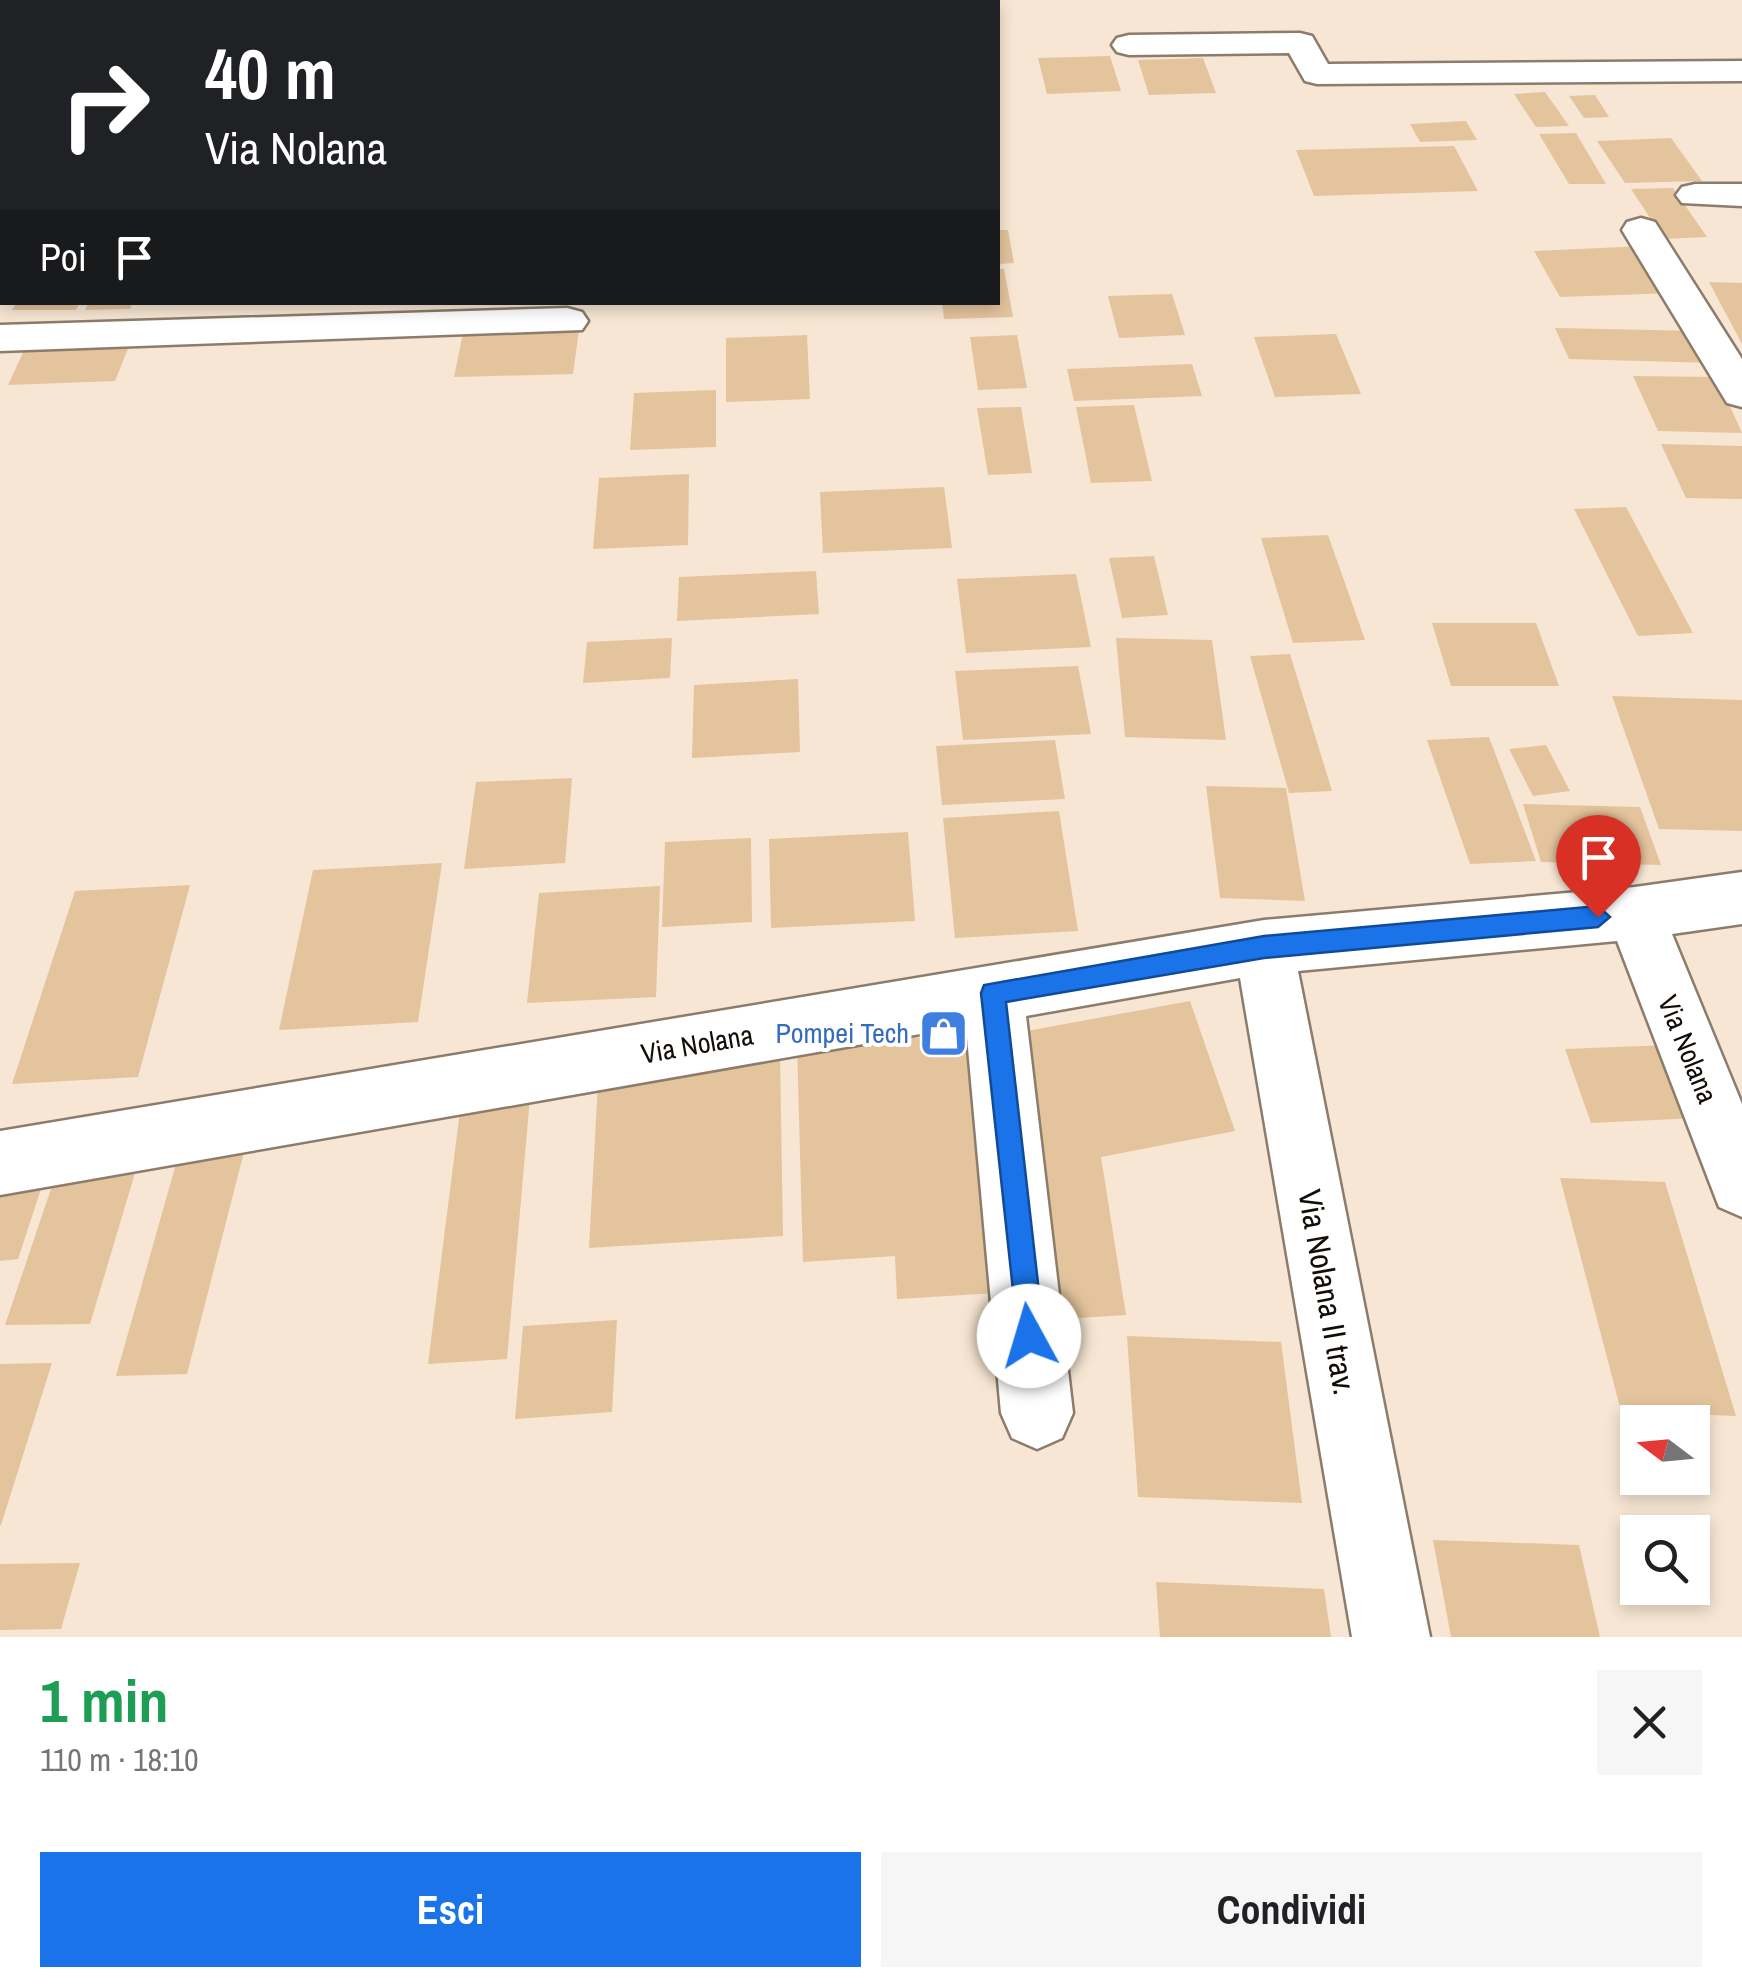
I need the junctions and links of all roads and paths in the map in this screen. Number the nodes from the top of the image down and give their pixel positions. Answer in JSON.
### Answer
{"nodes":[{"id":1,"x":1129,"y":44,"type":"dead end"},
{"id":2,"x":1742,"y":71,"type":"edge"},
{"id":3,"x":1695,"y":195,"type":"dead end"},
{"id":4,"x":1742,"y":196,"type":"edge"},
{"id":5,"x":1641,"y":230,"type":"dead end"},
{"id":6,"x":567,"y":320,"type":"dead end"},
{"id":7,"x":0,"y":338,"type":"edge"},
{"id":8,"x":1742,"y":392,"type":"edge"},
{"id":9,"x":1742,"y":898,"type":"edge"},
{"id":10,"x":1635,"y":913,"type":"junction"},
{"id":11,"x":1264,"y":947,"type":"junction"},
{"id":12,"x":993,"y":993,"type":"junction"},
{"id":13,"x":0,"y":1162,"type":"edge"},
{"id":14,"x":1742,"y":1184,"type":"edge"},
{"id":15,"x":1037,"y":1412,"type":"dead end"},
{"id":16,"x":1391,"y":1637,"type":"edge"}],
"edges":[{"from":1,"to":2,"type":"street"},
{"from":3,"to":4,"type":"street"},
{"from":5,"to":8,"type":"street"},
{"from":6,"to":7,"type":"street"},
{"from":9,"to":10,"type":"street","name":"Via Nolana"},
{"from":10,"to":11,"type":"street","name":"Via Nolana"},
{"from":10,"to":14,"type":"street","name":"Via Nolana"},
{"from":11,"to":12,"type":"street","name":"Via Nolana"},
{"from":11,"to":16,"type":"street","name":"Via Nolana II trav."},
{"from":12,"to":13,"type":"street","name":"Via Nolana"},
{"from":12,"to":15,"type":"street"}]}
